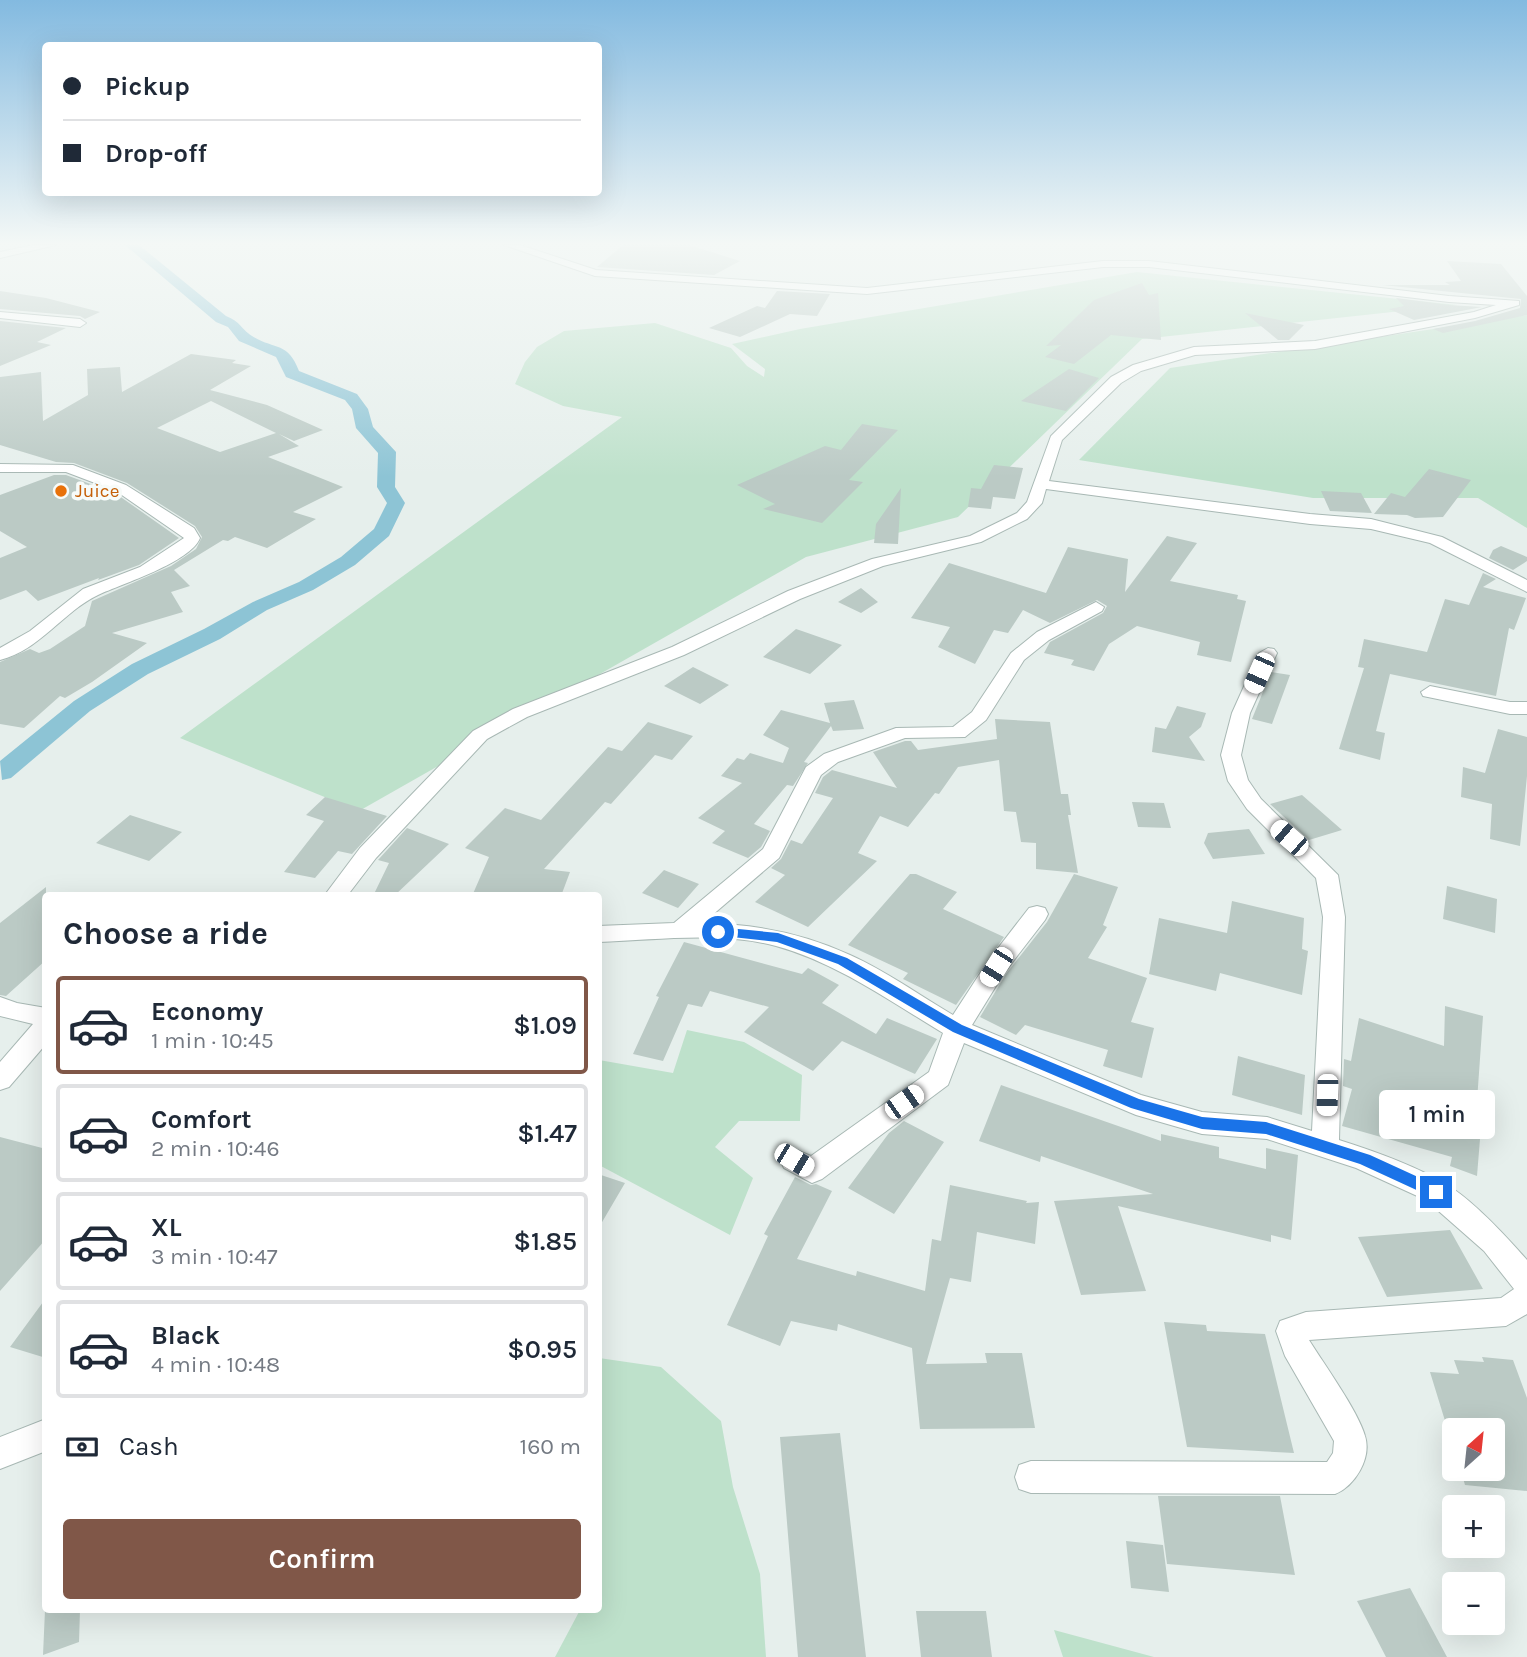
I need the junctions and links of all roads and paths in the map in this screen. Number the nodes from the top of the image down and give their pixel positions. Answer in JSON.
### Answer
{"nodes":[{"id":1,"x":65,"y":322,"type":"edge"},
{"id":2,"x":1429,"y":322,"type":"edge"},
{"id":3,"x":80,"y":324,"type":"dead end"},
{"id":4,"x":0,"y":468,"type":"edge"},
{"id":5,"x":1041,"y":484,"type":"junction"},
{"id":6,"x":1527,"y":587,"type":"edge"},
{"id":7,"x":1096,"y":607,"type":"dead end"},
{"id":8,"x":1268,"y":653,"type":"dead end"},
{"id":9,"x":0,"y":655,"type":"edge"},
{"id":10,"x":1430,"y":692,"type":"dead end"},
{"id":11,"x":1527,"y":708,"type":"edge"},
{"id":12,"x":338,"y":892,"type":"edge"},
{"id":13,"x":1037,"y":914,"type":"dead end"},
{"id":14,"x":679,"y":931,"type":"junction"},
{"id":15,"x":602,"y":934,"type":"edge"},
{"id":16,"x":0,"y":1006,"type":"edge"},
{"id":17,"x":42,"y":1016,"type":"edge"},
{"id":18,"x":957,"y":1029,"type":"junction"},
{"id":19,"x":42,"y":1031,"type":"edge"},
{"id":20,"x":0,"y":1080,"type":"edge"},
{"id":21,"x":1325,"y":1146,"type":"junction"},
{"id":22,"x":794,"y":1160,"type":"dead end"},
{"id":23,"x":1527,"y":1282,"type":"edge"},
{"id":24,"x":1527,"y":1297,"type":"edge"},
{"id":25,"x":42,"y":1437,"type":"edge"},
{"id":26,"x":0,"y":1453,"type":"edge"},
{"id":27,"x":1031,"y":1477,"type":"dead end"}],
"edges":[{"from":1,"to":3,"type":"street"},
{"from":2,"to":5,"type":"street"},
{"from":4,"to":9,"type":"street"},
{"from":5,"to":6,"type":"street"},
{"from":5,"to":12,"type":"street"},
{"from":7,"to":14,"type":"street"},
{"from":8,"to":21,"type":"street"},
{"from":10,"to":11,"type":"street"},
{"from":13,"to":18,"type":"street"},
{"from":14,"to":15,"type":"street"},
{"from":14,"to":18,"type":"street"},
{"from":16,"to":17,"type":"street"},
{"from":18,"to":21,"type":"street"},
{"from":18,"to":22,"type":"street"},
{"from":19,"to":20,"type":"street"},
{"from":21,"to":23,"type":"street"},
{"from":24,"to":27,"type":"street"},
{"from":25,"to":26,"type":"street"}]}
